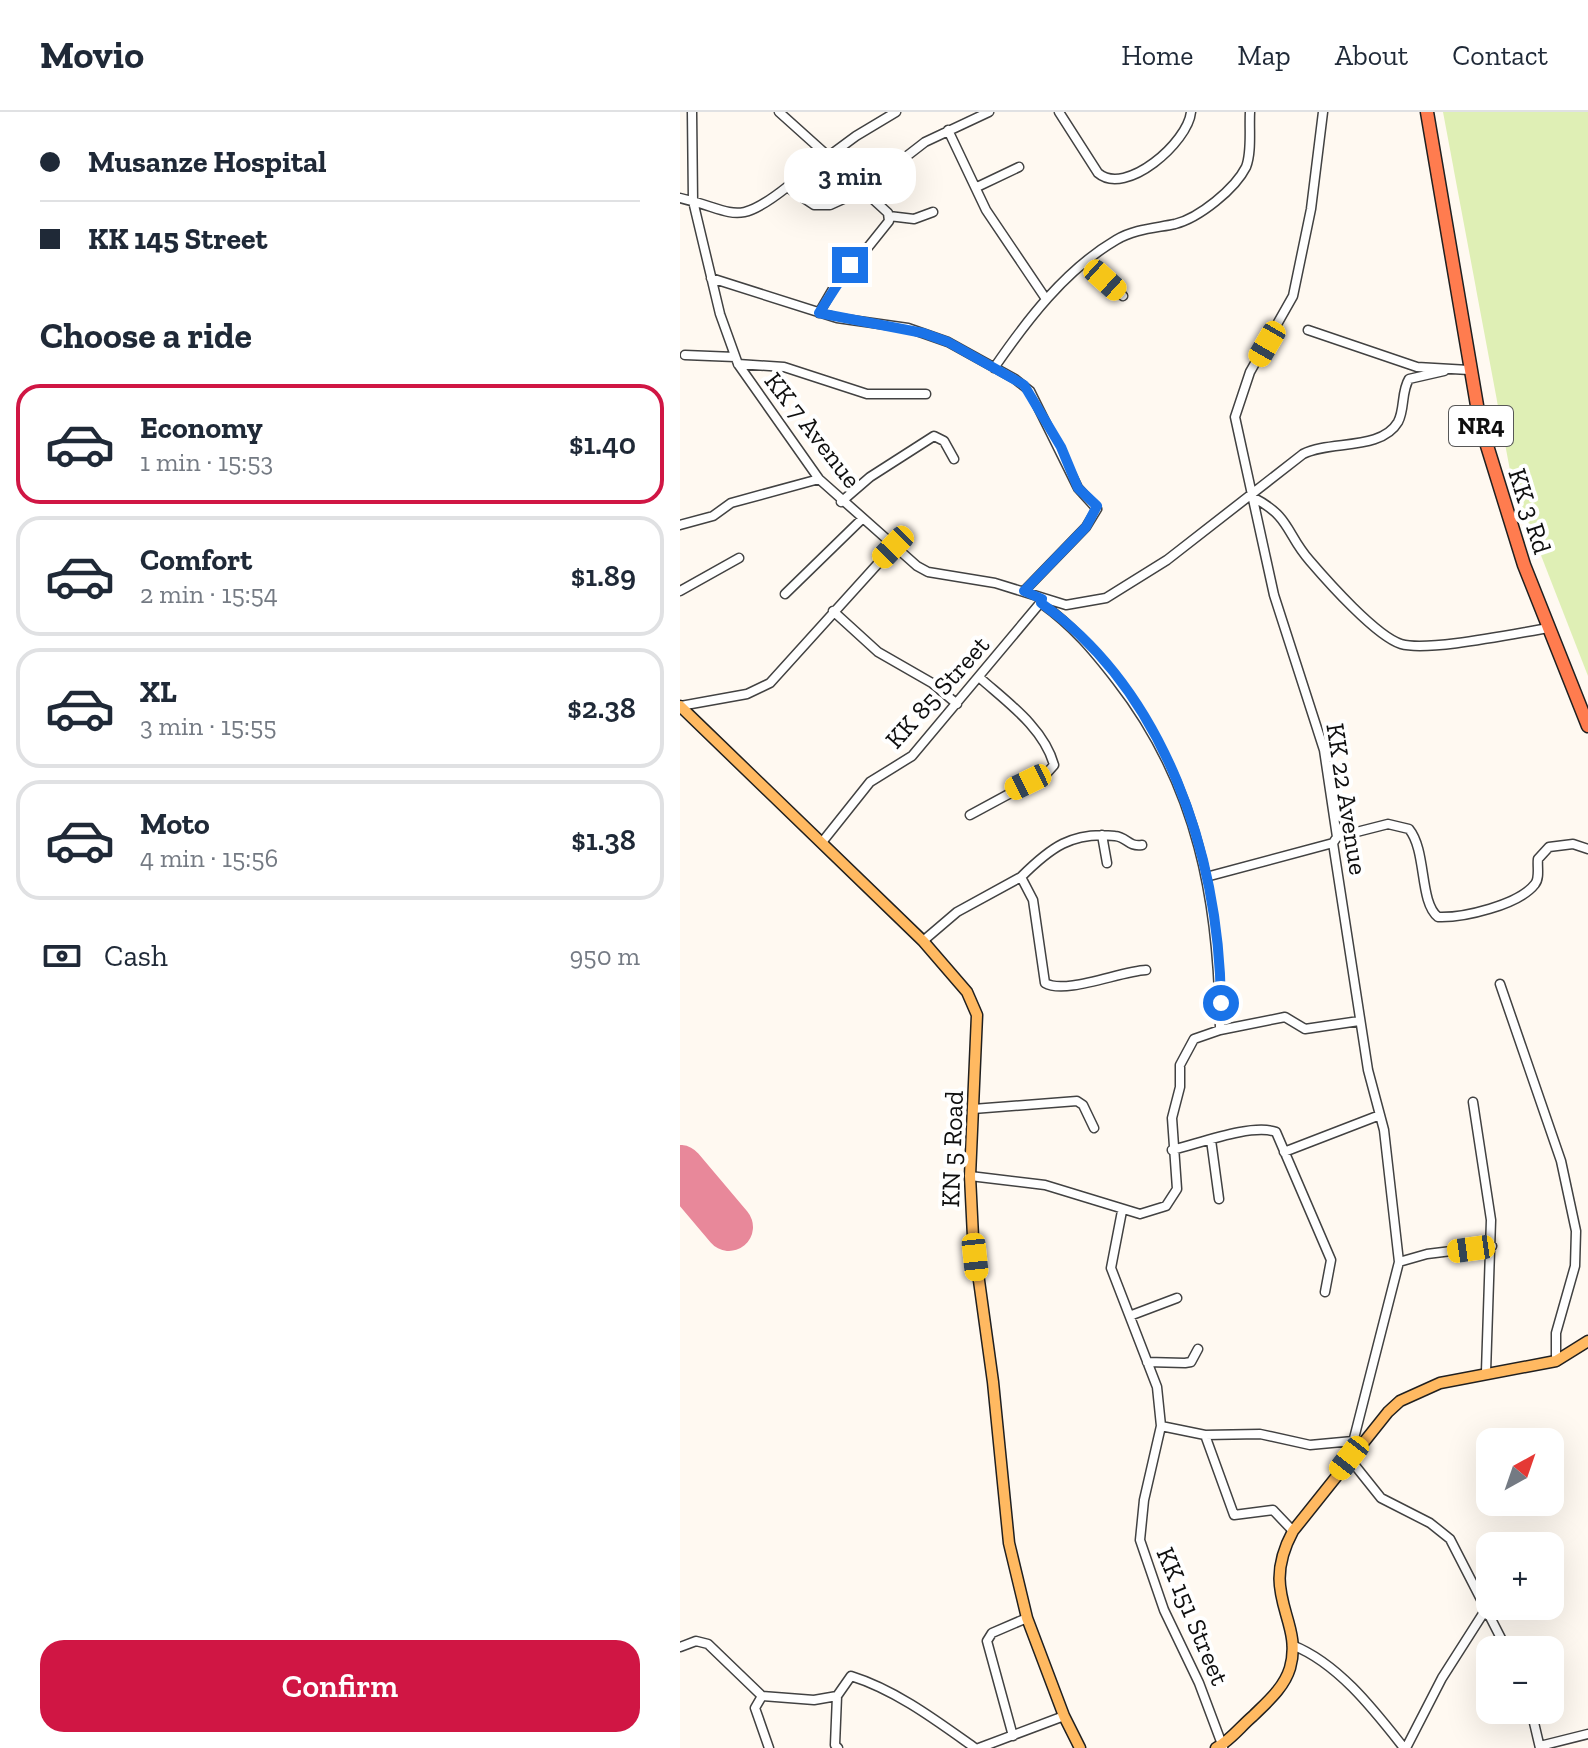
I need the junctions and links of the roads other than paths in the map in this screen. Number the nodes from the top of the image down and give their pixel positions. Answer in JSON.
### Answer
{"nodes":[{"id":1,"x":692,"y":112,"type":"edge"},
{"id":2,"x":896,"y":112,"type":"edge"},
{"id":3,"x":989,"y":112,"type":"edge"},
{"id":4,"x":1059,"y":112,"type":"edge"},
{"id":5,"x":1191,"y":112,"type":"edge"},
{"id":6,"x":1250,"y":112,"type":"edge"},
{"id":7,"x":1323,"y":112,"type":"edge"},
{"id":8,"x":1427,"y":112,"type":"edge"},
{"id":9,"x":784,"y":113,"type":"edge"},
{"id":10,"x":948,"y":130,"type":"junction"},
{"id":11,"x":828,"y":156,"type":"junction"},
{"id":12,"x":1019,"y":167,"type":"dead end"},
{"id":13,"x":787,"y":187,"type":"junction"},
{"id":14,"x":977,"y":187,"type":"junction"},
{"id":15,"x":863,"y":190,"type":"junction"},
{"id":16,"x":680,"y":198,"type":"edge"},
{"id":17,"x":693,"y":201,"type":"junction"},
{"id":18,"x":933,"y":212,"type":"dead end"},
{"id":19,"x":889,"y":216,"type":"junction"},
{"id":20,"x":1086,"y":264,"type":"junction"},
{"id":21,"x":711,"y":278,"type":"junction"},
{"id":22,"x":1123,"y":296,"type":"dead end"},
{"id":23,"x":1046,"y":299,"type":"junction"},
{"id":24,"x":819,"y":313,"type":"junction"},
{"id":25,"x":1308,"y":330,"type":"dead end"},
{"id":26,"x":685,"y":355,"type":"dead end"},
{"id":27,"x":736,"y":360,"type":"junction"},
{"id":28,"x":994,"y":368,"type":"junction"},
{"id":29,"x":1469,"y":370,"type":"junction"},
{"id":30,"x":1444,"y":371,"type":"junction"},
{"id":31,"x":926,"y":394,"type":"dead end"},
{"id":32,"x":954,"y":459,"type":"dead end"},
{"id":33,"x":819,"y":479,"type":"junction"},
{"id":34,"x":1253,"y":496,"type":"junction"},
{"id":35,"x":841,"y":502,"type":"junction"},
{"id":36,"x":862,"y":519,"type":"junction"},
{"id":37,"x":680,"y":525,"type":"edge"},
{"id":38,"x":893,"y":547,"type":"junction"},
{"id":39,"x":739,"y":558,"type":"dead end"},
{"id":40,"x":680,"y":591,"type":"edge"},
{"id":41,"x":1024,"y":591,"type":"junction"},
{"id":42,"x":785,"y":594,"type":"dead end"},
{"id":43,"x":1042,"y":601,"type":"junction"},
{"id":44,"x":833,"y":611,"type":"junction"},
{"id":45,"x":1549,"y":628,"type":"junction"},
{"id":46,"x":980,"y":678,"type":"junction"},
{"id":47,"x":957,"y":704,"type":"junction"},
{"id":48,"x":680,"y":706,"type":"edge"},
{"id":49,"x":1588,"y":726,"type":"edge"},
{"id":50,"x":970,"y":815,"type":"dead end"},
{"id":51,"x":1102,"y":835,"type":"junction"},
{"id":52,"x":1335,"y":840,"type":"junction"},
{"id":53,"x":823,"y":841,"type":"junction"},
{"id":54,"x":1142,"y":845,"type":"dead end"},
{"id":55,"x":1588,"y":849,"type":"edge"},
{"id":56,"x":1107,"y":863,"type":"dead end"},
{"id":57,"x":1021,"y":877,"type":"junction"},
{"id":58,"x":1206,"y":877,"type":"junction"},
{"id":59,"x":923,"y":941,"type":"junction"},
{"id":60,"x":1146,"y":970,"type":"dead end"},
{"id":61,"x":1500,"y":984,"type":"dead end"},
{"id":62,"x":1359,"y":1021,"type":"junction"},
{"id":63,"x":1220,"y":1030,"type":"junction"},
{"id":64,"x":1473,"y":1102,"type":"dead end"},
{"id":65,"x":973,"y":1109,"type":"junction"},
{"id":66,"x":1380,"y":1115,"type":"junction"},
{"id":67,"x":1094,"y":1128,"type":"dead end"},
{"id":68,"x":1211,"y":1140,"type":"junction"},
{"id":69,"x":1172,"y":1150,"type":"junction"},
{"id":70,"x":1284,"y":1152,"type":"junction"},
{"id":71,"x":970,"y":1176,"type":"junction"},
{"id":72,"x":1219,"y":1199,"type":"dead end"},
{"id":73,"x":1122,"y":1211,"type":"junction"},
{"id":74,"x":1492,"y":1246,"type":"junction"},
{"id":75,"x":1399,"y":1262,"type":"junction"},
{"id":76,"x":1325,"y":1292,"type":"dead end"},
{"id":77,"x":1177,"y":1298,"type":"dead end"},
{"id":78,"x":1132,"y":1315,"type":"junction"},
{"id":79,"x":1588,"y":1341,"type":"edge"},
{"id":80,"x":1198,"y":1349,"type":"dead end"},
{"id":81,"x":1556,"y":1361,"type":"junction"},
{"id":82,"x":1147,"y":1362,"type":"junction"},
{"id":83,"x":1486,"y":1372,"type":"junction"},
{"id":84,"x":1161,"y":1426,"type":"junction"},
{"id":85,"x":1205,"y":1435,"type":"junction"},
{"id":86,"x":1353,"y":1441,"type":"junction"},
{"id":87,"x":1349,"y":1458,"type":"junction"},
{"id":88,"x":1293,"y":1531,"type":"junction"},
{"id":89,"x":1476,"y":1590,"type":"edge"},
{"id":90,"x":1027,"y":1618,"type":"junction"},
{"id":91,"x":1479,"y":1620,"type":"edge"},
{"id":92,"x":1292,"y":1645,"type":"junction"},
{"id":93,"x":680,"y":1647,"type":"edge"},
{"id":94,"x":762,"y":1696,"type":"junction"},
{"id":95,"x":837,"y":1696,"type":"junction"},
{"id":96,"x":1064,"y":1716,"type":"junction"},
{"id":97,"x":1534,"y":1724,"type":"edge"},
{"id":98,"x":1588,"y":1734,"type":"edge"},
{"id":99,"x":1013,"y":1736,"type":"junction"},
{"id":100,"x":1220,"y":1747,"type":"edge"},
{"id":101,"x":1540,"y":1747,"type":"edge"},
{"id":102,"x":769,"y":1748,"type":"edge"},
{"id":103,"x":838,"y":1748,"type":"edge"},
{"id":104,"x":977,"y":1748,"type":"edge"},
{"id":105,"x":1080,"y":1748,"type":"edge"},
{"id":106,"x":1405,"y":1748,"type":"edge"}],
"edges":[{"from":1,"to":17,"type":"street","name":"KK 7 Avenue"},
{"from":2,"to":11,"type":"street"},
{"from":3,"to":10,"type":"street"},
{"from":4,"to":5,"type":"street"},
{"from":6,"to":20,"type":"street"},
{"from":7,"to":34,"type":"street","name":"KK 22 Avenue"},
{"from":8,"to":29,"type":"highway","name":"KK 3 Rd","number":"NR4"},
{"from":9,"to":11,"type":"street"},
{"from":10,"to":14,"type":"street"},
{"from":10,"to":15,"type":"street"},
{"from":11,"to":13,"type":"street"},
{"from":12,"to":14,"type":"street"},
{"from":13,"to":15,"type":"street"},
{"from":13,"to":17,"type":"street"},
{"from":14,"to":23,"type":"street"},
{"from":15,"to":19,"type":"street"},
{"from":16,"to":17,"type":"street"},
{"from":17,"to":21,"type":"street","name":"KK 7 Avenue"},
{"from":18,"to":19,"type":"street"},
{"from":19,"to":24,"type":"street"},
{"from":20,"to":22,"type":"street"},
{"from":20,"to":23,"type":"street"},
{"from":21,"to":24,"type":"street"},
{"from":21,"to":27,"type":"street","name":"KK 7 Avenue"},
{"from":23,"to":28,"type":"street"},
{"from":24,"to":28,"type":"street"},
{"from":25,"to":30,"type":"street"},
{"from":26,"to":27,"type":"street"},
{"from":27,"to":31,"type":"street"},
{"from":27,"to":33,"type":"street","name":"KK 7 Avenue"},
{"from":28,"to":41,"type":"street"},
{"from":29,"to":30,"type":"street"},
{"from":29,"to":45,"type":"highway","name":"KK 3 Rd","number":"NR4"},
{"from":30,"to":34,"type":"street","name":"KK 7 Avenue"},
{"from":32,"to":35,"type":"street"},
{"from":33,"to":35,"type":"street","name":"KK 7 Avenue"},
{"from":33,"to":37,"type":"street"},
{"from":34,"to":43,"type":"street","name":"KK 7 Avenue"},
{"from":34,"to":45,"type":"street"},
{"from":34,"to":52,"type":"street","name":"KK 22 Avenue"},
{"from":35,"to":36,"type":"street","name":"KK 7 Avenue"},
{"from":36,"to":38,"type":"street","name":"KK 7 Avenue"},
{"from":36,"to":42,"type":"street"},
{"from":38,"to":41,"type":"street","name":"KK 7 Avenue"},
{"from":38,"to":44,"type":"street"},
{"from":39,"to":40,"type":"street"},
{"from":41,"to":43,"type":"street","name":"KK 7 Avenue"},
{"from":43,"to":46,"type":"street","name":"KK 85 Street"},
{"from":43,"to":58,"type":"street"},
{"from":44,"to":47,"type":"street"},
{"from":44,"to":48,"type":"street"},
{"from":45,"to":49,"type":"highway","name":"KK 3 Rd","number":"NR4"},
{"from":46,"to":47,"type":"street","name":"KK 85 Street"},
{"from":46,"to":50,"type":"street"},
{"from":47,"to":53,"type":"street","name":"KK 85 Street"},
{"from":48,"to":53,"type":"main road","name":"KN 5 Road"},
{"from":51,"to":54,"type":"street"},
{"from":51,"to":56,"type":"street"},
{"from":51,"to":57,"type":"street"},
{"from":52,"to":55,"type":"street"},
{"from":52,"to":58,"type":"street"},
{"from":52,"to":62,"type":"street","name":"KK 22 Avenue"},
{"from":53,"to":59,"type":"main road","name":"KN 5 Road"},
{"from":57,"to":59,"type":"street"},
{"from":57,"to":60,"type":"street"},
{"from":58,"to":63,"type":"street"},
{"from":59,"to":65,"type":"main road","name":"KN 5 Road"},
{"from":61,"to":81,"type":"street"},
{"from":62,"to":63,"type":"street"},
{"from":62,"to":66,"type":"street","name":"KK 22 Avenue"},
{"from":63,"to":69,"type":"street"},
{"from":64,"to":74,"type":"street"},
{"from":65,"to":67,"type":"street"},
{"from":65,"to":71,"type":"main road","name":"KN 5 Road"},
{"from":66,"to":70,"type":"street"},
{"from":66,"to":75,"type":"street","name":"KK 22 Avenue"},
{"from":68,"to":69,"type":"street"},
{"from":68,"to":70,"type":"street"},
{"from":68,"to":72,"type":"street"},
{"from":69,"to":73,"type":"street"},
{"from":70,"to":76,"type":"street"},
{"from":71,"to":73,"type":"street"},
{"from":71,"to":90,"type":"main road","name":"KN 5 Road"},
{"from":73,"to":78,"type":"street","name":"KK 151 Street"},
{"from":74,"to":75,"type":"street"},
{"from":74,"to":83,"type":"street"},
{"from":75,"to":86,"type":"street","name":"KK 22 Avenue"},
{"from":77,"to":78,"type":"street"},
{"from":78,"to":82,"type":"street","name":"KK 151 Street"},
{"from":79,"to":81,"type":"main road"},
{"from":80,"to":82,"type":"street"},
{"from":81,"to":83,"type":"main road"},
{"from":82,"to":84,"type":"street","name":"KK 151 Street"},
{"from":83,"to":87,"type":"main road"},
{"from":84,"to":85,"type":"street"},
{"from":84,"to":100,"type":"street","name":"KK 151 Street"},
{"from":85,"to":86,"type":"street"},
{"from":85,"to":88,"type":"street"},
{"from":86,"to":87,"type":"street","name":"KK 22 Avenue"},
{"from":87,"to":88,"type":"main road"},
{"from":87,"to":89,"type":"street"},
{"from":88,"to":92,"type":"main road"},
{"from":90,"to":96,"type":"main road","name":"KN 5 Road"},
{"from":90,"to":99,"type":"street"},
{"from":91,"to":106,"type":"street"},
{"from":92,"to":100,"type":"main road"},
{"from":92,"to":106,"type":"street"},
{"from":93,"to":94,"type":"street"},
{"from":94,"to":95,"type":"street"},
{"from":94,"to":102,"type":"street"},
{"from":95,"to":103,"type":"street"},
{"from":95,"to":104,"type":"street"},
{"from":96,"to":99,"type":"street"},
{"from":96,"to":105,"type":"main road","name":"KN 5 Road"},
{"from":97,"to":101,"type":"street"},
{"from":98,"to":101,"type":"street"},
{"from":99,"to":104,"type":"street"}]}
